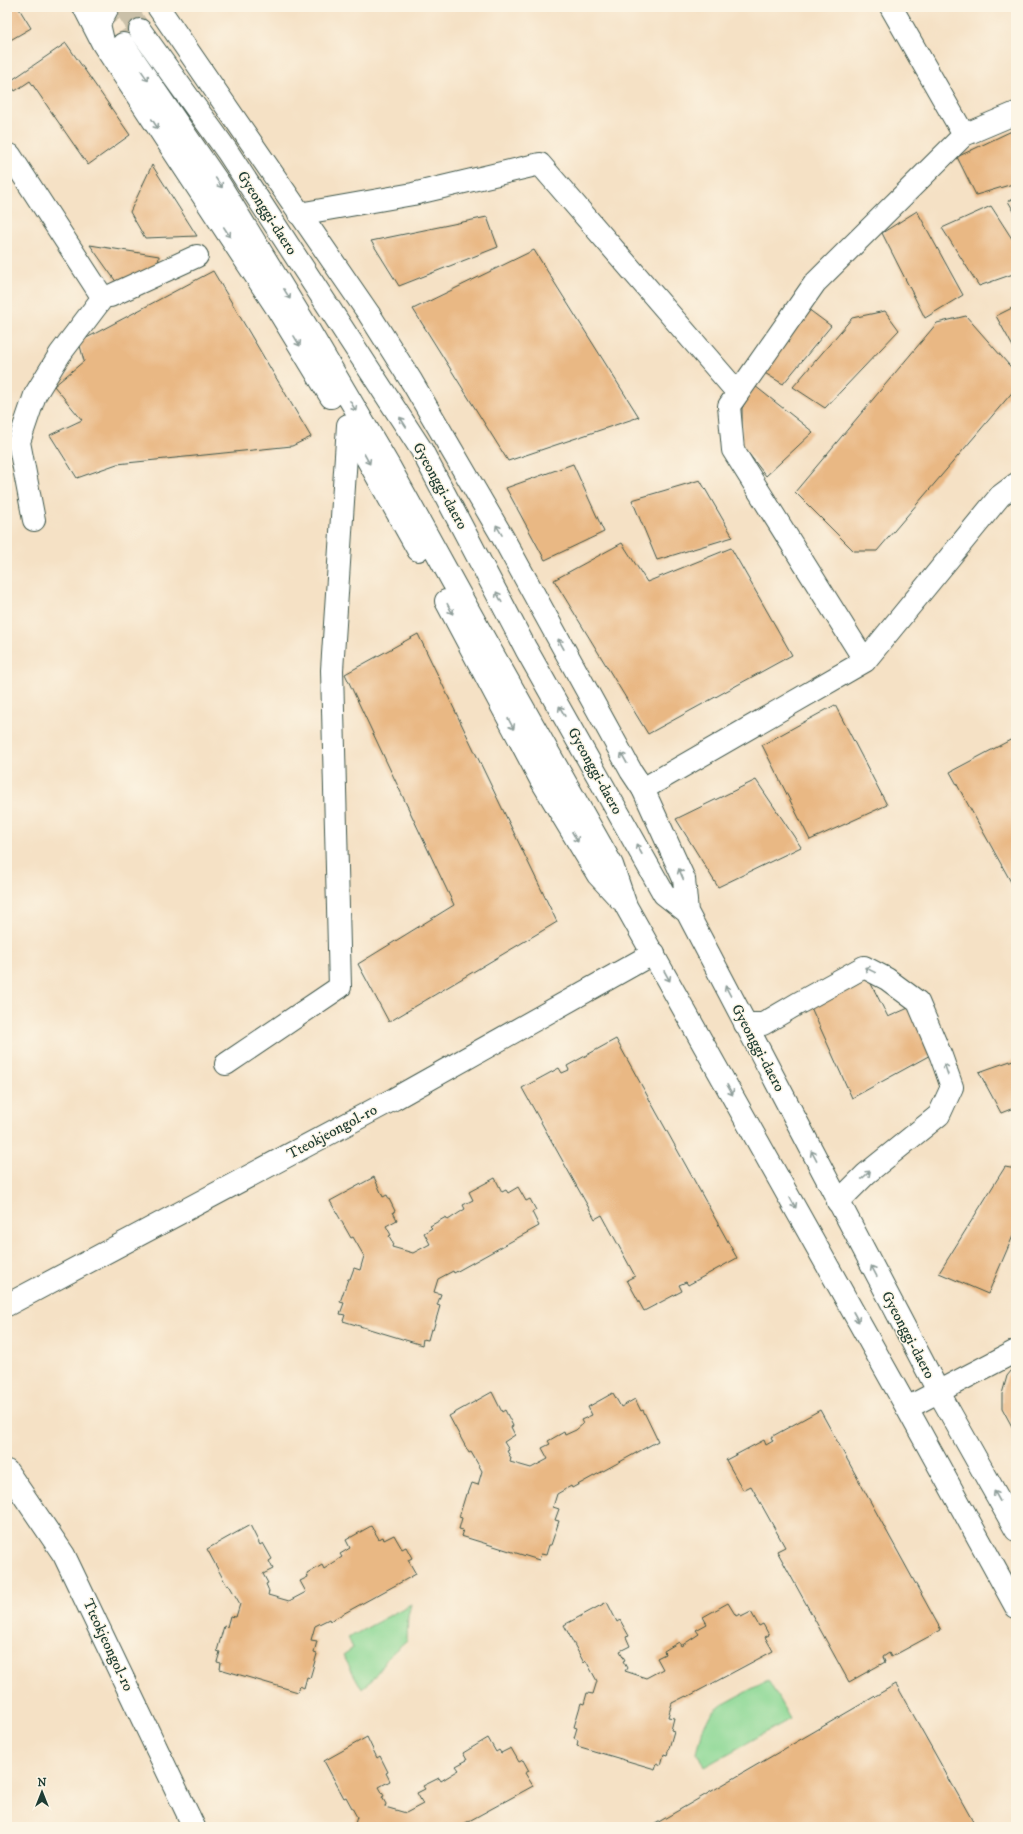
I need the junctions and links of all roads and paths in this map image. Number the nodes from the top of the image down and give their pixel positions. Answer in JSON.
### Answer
{"nodes":[{"id":1,"x":84,"y":7,"type":"edge"},
{"id":2,"x":108,"y":7,"type":"edge"},
{"id":3,"x":158,"y":7,"type":"edge"},
{"id":4,"x":891,"y":7,"type":"edge"},
{"id":5,"x":140,"y":30,"type":"tunnel mouth"},
{"id":6,"x":113,"y":44,"type":"junction"},
{"id":7,"x":1016,"y":113,"type":"edge"},
{"id":8,"x":964,"y":135,"type":"junction"},
{"id":9,"x":7,"y":156,"type":"edge"},
{"id":10,"x":299,"y":214,"type":"junction"},
{"id":11,"x":197,"y":256,"type":"dead end"},
{"id":12,"x":104,"y":296,"type":"junction"},
{"id":13,"x":738,"y":393,"type":"junction"},
{"id":14,"x":348,"y":424,"type":"junction"},
{"id":15,"x":1016,"y":484,"type":"edge"},
{"id":16,"x":34,"y":520,"type":"dead end"},
{"id":17,"x":865,"y":661,"type":"junction"},
{"id":18,"x":643,"y":789,"type":"junction"},
{"id":19,"x":626,"y":906,"type":"junction"},
{"id":20,"x":687,"y":912,"type":"junction"},
{"id":21,"x":654,"y":953,"type":"junction"},
{"id":22,"x":745,"y":1024,"type":"junction"},
{"id":23,"x":226,"y":1064,"type":"dead end"},
{"id":24,"x":838,"y":1202,"type":"junction"},
{"id":25,"x":7,"y":1305,"type":"edge"},
{"id":26,"x":1016,"y":1351,"type":"edge"},
{"id":27,"x":938,"y":1391,"type":"junction"},
{"id":28,"x":908,"y":1408,"type":"junction"},
{"id":29,"x":7,"y":1471,"type":"edge"},
{"id":30,"x":1016,"y":1530,"type":"edge"},
{"id":31,"x":1016,"y":1607,"type":"edge"},
{"id":32,"x":194,"y":1827,"type":"edge"}],
"edges":[{"from":1,"to":6,"type":"main road"},
{"from":2,"to":6,"type":"main road"},
{"from":3,"to":10,"type":"main road"},
{"from":4,"to":8,"type":"main road"},
{"from":20,"to":5,"type":"main road","name":"Gyeonggi-daero","one_way":true},
{"from":6,"to":14,"type":"main road","name":"Gyeonggi-daero","one_way":true},
{"from":6,"to":19,"type":"main road","name":"Gyeonggi-daero","one_way":true},
{"from":7,"to":8,"type":"main road"},
{"from":8,"to":13,"type":"main road"},
{"from":9,"to":12,"type":"main road"},
{"from":10,"to":13,"type":"main road"},
{"from":18,"to":10,"type":"main road","one_way":true},
{"from":11,"to":12,"type":"main road"},
{"from":12,"to":16,"type":"main road"},
{"from":13,"to":17,"type":"main road"},
{"from":14,"to":19,"type":"main road","name":"Gyeonggi-daero","one_way":true},
{"from":14,"to":23,"type":"main road"},
{"from":15,"to":17,"type":"main road"},
{"from":17,"to":18,"type":"main road"},
{"from":20,"to":18,"type":"main road","one_way":true},
{"from":19,"to":21,"type":"main road","name":"Gyeonggi-daero"},
{"from":22,"to":20,"type":"main road","name":"Gyeonggi-daero","one_way":true},
{"from":21,"to":25,"type":"main road","name":"Tteokjeongol-ro"},
{"from":21,"to":28,"type":"main road","name":"Gyeonggi-daero","one_way":true},
{"from":24,"to":22,"type":"main road","name":"Gyeonggi-daero","one_way":true},
{"from":24,"to":22,"type":"main road","one_way":true},
{"from":27,"to":24,"type":"main road","name":"Gyeonggi-daero","one_way":true},
{"from":26,"to":27,"type":"main road"},
{"from":27,"to":28,"type":"main road"},
{"from":30,"to":27,"type":"main road","name":"Gyeonggi-daero","one_way":true},
{"from":28,"to":31,"type":"main road","name":"Gyeonggi-daero"},
{"from":29,"to":32,"type":"main road","name":"Tteokjeongol-ro"}]}
